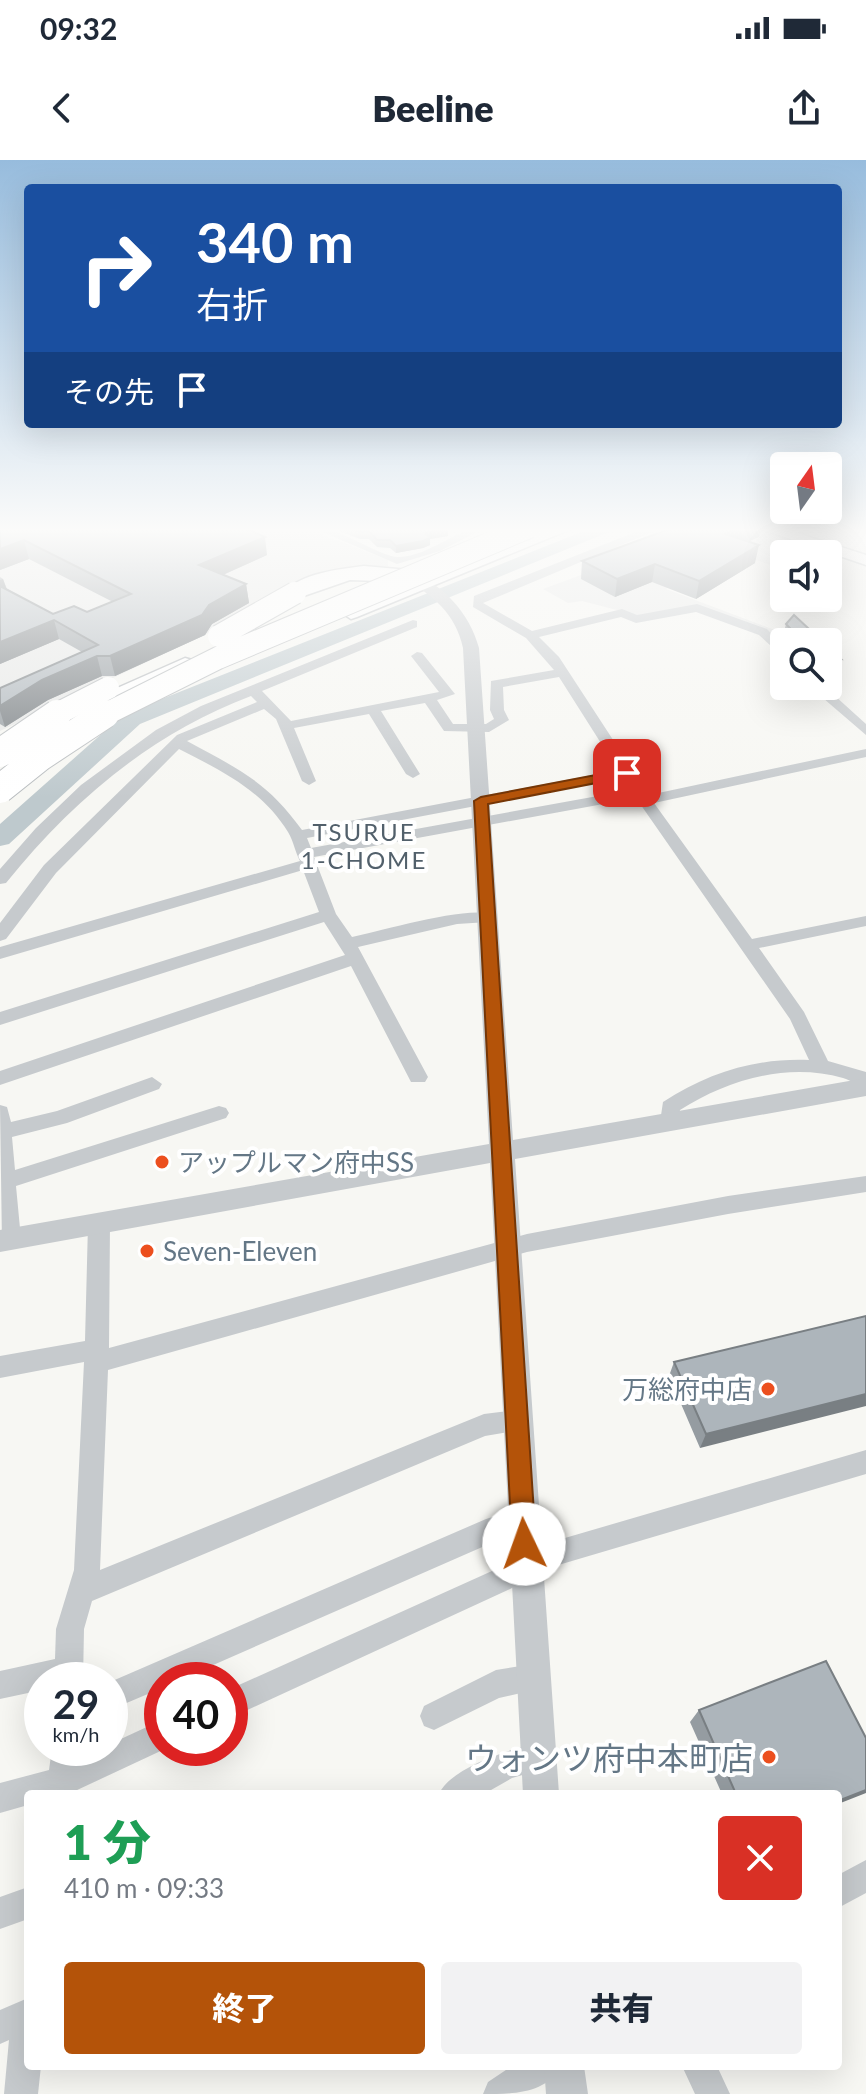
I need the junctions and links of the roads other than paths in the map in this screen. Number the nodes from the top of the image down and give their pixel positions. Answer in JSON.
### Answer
{"nodes":[{"id":1,"x":253,"y":617,"type":"edge"},
{"id":2,"x":301,"y":617,"type":"edge"},
{"id":3,"x":303,"y":617,"type":"edge"},
{"id":4,"x":310,"y":617,"type":"edge"},
{"id":5,"x":337,"y":617,"type":"edge"},
{"id":6,"x":459,"y":617,"type":"edge"},
{"id":7,"x":500,"y":617,"type":"edge"},
{"id":8,"x":604,"y":617,"type":"edge"},
{"id":9,"x":722,"y":617,"type":"edge"},
{"id":10,"x":413,"y":624,"type":"dead end"},
{"id":11,"x":530,"y":635,"type":"junction"},
{"id":12,"x":770,"y":639,"type":"edge"},
{"id":13,"x":417,"y":656,"type":"dead end"},
{"id":14,"x":562,"y":673,"type":"junction"},
{"id":15,"x":253,"y":690,"type":"junction"},
{"id":16,"x":429,"y":698,"type":"junction"},
{"id":17,"x":832,"y":700,"type":"edge"},
{"id":18,"x":266,"y":703,"type":"junction"},
{"id":19,"x":373,"y":709,"type":"junction"},
{"id":20,"x":81,"y":722,"type":"junction"},
{"id":21,"x":285,"y":726,"type":"junction"},
{"id":22,"x":476,"y":728,"type":"junction"},
{"id":23,"x":866,"y":731,"type":"edge"},
{"id":24,"x":178,"y":742,"type":"junction"},
{"id":25,"x":0,"y":747,"type":"edge"},
{"id":26,"x":866,"y":753,"type":"edge"},
{"id":27,"x":0,"y":755,"type":"edge"},
{"id":28,"x":0,"y":773,"type":"edge"},
{"id":29,"x":627,"y":773,"type":"junction"},
{"id":30,"x":413,"y":774,"type":"dead end"},
{"id":31,"x":309,"y":781,"type":"dead end"},
{"id":32,"x":0,"y":792,"type":"edge"},
{"id":33,"x":643,"y":796,"type":"junction"},
{"id":34,"x":481,"y":811,"type":"junction"},
{"id":35,"x":298,"y":835,"type":"junction"},
{"id":36,"x":306,"y":859,"type":"junction"},
{"id":37,"x":0,"y":879,"type":"edge"},
{"id":38,"x":328,"y":915,"type":"junction"},
{"id":39,"x":488,"y":917,"type":"junction"},
{"id":40,"x":866,"y":921,"type":"edge"},
{"id":41,"x":0,"y":935,"type":"edge"},
{"id":42,"x":748,"y":945,"type":"junction"},
{"id":43,"x":352,"y":951,"type":"junction"},
{"id":44,"x":0,"y":953,"type":"edge"},
{"id":45,"x":0,"y":1019,"type":"edge"},
{"id":46,"x":822,"y":1068,"type":"junction"},
{"id":47,"x":418,"y":1077,"type":"dead end"},
{"id":48,"x":0,"y":1078,"type":"edge"},
{"id":49,"x":152,"y":1084,"type":"dead end"},
{"id":50,"x":866,"y":1084,"type":"edge"},
{"id":51,"x":219,"y":1113,"type":"dead end"},
{"id":52,"x":1,"y":1122,"type":"edge"},
{"id":53,"x":670,"y":1122,"type":"junction"},
{"id":54,"x":501,"y":1153,"type":"junction"},
{"id":55,"x":6,"y":1180,"type":"junction"},
{"id":56,"x":866,"y":1184,"type":"edge"},
{"id":57,"x":99,"y":1224,"type":"junction"},
{"id":58,"x":5,"y":1240,"type":"edge"},
{"id":59,"x":507,"y":1249,"type":"junction"},
{"id":60,"x":98,"y":1355,"type":"junction"},
{"id":61,"x":0,"y":1367,"type":"edge"},
{"id":62,"x":517,"y":1421,"type":"junction"},
{"id":63,"x":866,"y":1462,"type":"edge"},
{"id":64,"x":523,"y":1521,"type":"junction"},
{"id":65,"x":525,"y":1567,"type":"junction"},
{"id":66,"x":80,"y":1592,"type":"junction"},
{"id":67,"x":69,"y":1662,"type":"edge"},
{"id":68,"x":533,"y":1678,"type":"junction"},
{"id":69,"x":24,"y":1682,"type":"edge"},
{"id":70,"x":0,"y":1685,"type":"edge"},
{"id":71,"x":128,"y":1688,"type":"edge"},
{"id":72,"x":248,"y":1696,"type":"edge"},
{"id":73,"x":434,"y":1716,"type":"dead end"},
{"id":74,"x":144,"y":1744,"type":"edge"},
{"id":75,"x":537,"y":1758,"type":"junction"},
{"id":76,"x":64,"y":1766,"type":"edge"},
{"id":77,"x":61,"y":1787,"type":"edge"},
{"id":78,"x":461,"y":1790,"type":"edge"},
{"id":79,"x":541,"y":1790,"type":"edge"},
{"id":80,"x":24,"y":1794,"type":"edge"},
{"id":81,"x":0,"y":1798,"type":"edge"},
{"id":82,"x":866,"y":1876,"type":"edge"},
{"id":83,"x":842,"y":1890,"type":"edge"},
{"id":84,"x":24,"y":1904,"type":"edge"},
{"id":85,"x":0,"y":1913,"type":"edge"},
{"id":86,"x":24,"y":2017,"type":"edge"},
{"id":87,"x":0,"y":2027,"type":"edge"},
{"id":88,"x":24,"y":2067,"type":"edge"},
{"id":89,"x":537,"y":2070,"type":"edge"},
{"id":90,"x":564,"y":2070,"type":"edge"},
{"id":91,"x":701,"y":2070,"type":"edge"},
{"id":92,"x":21,"y":2094,"type":"edge"},
{"id":93,"x":500,"y":2094,"type":"edge"},
{"id":94,"x":567,"y":2094,"type":"edge"},
{"id":95,"x":713,"y":2094,"type":"edge"}],
"edges":[{"from":1,"to":27,"type":"highway","bridge":true},
{"from":2,"to":28,"type":"highway"},
{"from":3,"to":25,"type":"main road"},
{"from":4,"to":32,"type":"highway","bridge":true},
{"from":5,"to":20,"type":"main road"},
{"from":6,"to":22,"type":"street"},
{"from":7,"to":11,"type":"street"},
{"from":8,"to":11,"type":"street"},
{"from":9,"to":12,"type":"street"},
{"from":10,"to":15,"type":"street"},
{"from":11,"to":14,"type":"street"},
{"from":13,"to":16,"type":"street"},
{"from":14,"to":22,"type":"street"},
{"from":14,"to":29,"type":"street"},
{"from":15,"to":18,"type":"street"},
{"from":15,"to":37,"type":"street"},
{"from":16,"to":19,"type":"street"},
{"from":16,"to":22,"type":"street"},
{"from":17,"to":23,"type":"street"},
{"from":18,"to":21,"type":"street"},
{"from":18,"to":24,"type":"street"},
{"from":19,"to":21,"type":"street"},
{"from":19,"to":30,"type":"street"},
{"from":20,"to":27,"type":"main road"},
{"from":20,"to":32,"type":"highway"},
{"from":21,"to":31,"type":"street"},
{"from":22,"to":34,"type":"street"},
{"from":24,"to":35,"type":"street"},
{"from":24,"to":41,"type":"street"},
{"from":26,"to":33,"type":"street"},
{"from":29,"to":33,"type":"street"},
{"from":29,"to":34,"type":"street"},
{"from":33,"to":34,"type":"street"},
{"from":33,"to":42,"type":"street"},
{"from":34,"to":35,"type":"street"},
{"from":34,"to":36,"type":"street"},
{"from":34,"to":39,"type":"street"},
{"from":35,"to":36,"type":"street"},
{"from":36,"to":38,"type":"street"},
{"from":36,"to":44,"type":"street"},
{"from":38,"to":43,"type":"street"},
{"from":38,"to":45,"type":"street"},
{"from":39,"to":43,"type":"street"},
{"from":39,"to":54,"type":"street"},
{"from":40,"to":42,"type":"street"},
{"from":42,"to":46,"type":"street"},
{"from":43,"to":47,"type":"street"},
{"from":43,"to":48,"type":"street"},
{"from":46,"to":50,"type":"street"},
{"from":46,"to":53,"type":"street"},
{"from":49,"to":52,"type":"street"},
{"from":50,"to":53,"type":"street"},
{"from":51,"to":55,"type":"street"},
{"from":52,"to":55,"type":"street"},
{"from":53,"to":54,"type":"street"},
{"from":54,"to":57,"type":"street"},
{"from":54,"to":59,"type":"street"},
{"from":55,"to":58,"type":"street"},
{"from":56,"to":59,"type":"street"},
{"from":57,"to":58,"type":"street"},
{"from":57,"to":60,"type":"street"},
{"from":59,"to":60,"type":"street"},
{"from":59,"to":62,"type":"street"},
{"from":60,"to":61,"type":"street"},
{"from":60,"to":66,"type":"street"},
{"from":62,"to":64,"type":"street"},
{"from":62,"to":66,"type":"street"},
{"from":63,"to":65,"type":"street"},
{"from":64,"to":65,"type":"street"},
{"from":64,"to":71,"type":"street"},
{"from":65,"to":68,"type":"street"},
{"from":65,"to":72,"type":"street"},
{"from":66,"to":67,"type":"street"},
{"from":68,"to":73,"type":"street"},
{"from":68,"to":75,"type":"street"},
{"from":69,"to":70,"type":"street"},
{"from":74,"to":77,"type":"street"},
{"from":75,"to":78,"type":"street"},
{"from":75,"to":79,"type":"street"},
{"from":76,"to":77,"type":"street"},
{"from":80,"to":81,"type":"street"},
{"from":82,"to":83,"type":"street"},
{"from":84,"to":85,"type":"street"},
{"from":86,"to":87,"type":"street"},
{"from":88,"to":92,"type":"street"},
{"from":89,"to":93,"type":"street"},
{"from":90,"to":94,"type":"street"},
{"from":91,"to":95,"type":"street"}]}
